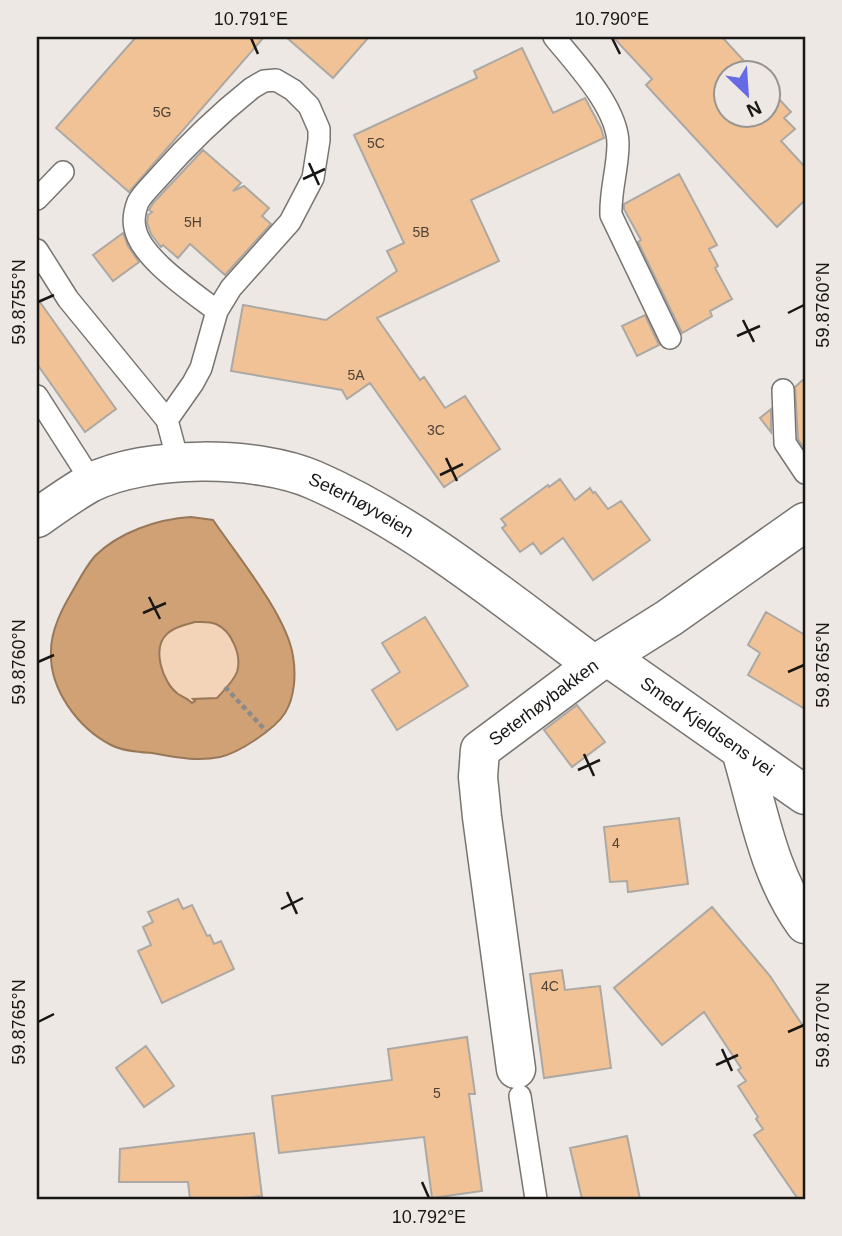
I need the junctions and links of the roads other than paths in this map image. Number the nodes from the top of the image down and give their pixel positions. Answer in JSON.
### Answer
{"nodes":[{"id":1,"x":554,"y":37,"type":"edge"},
{"id":2,"x":63,"y":172,"type":"dead end"},
{"id":3,"x":37,"y":199,"type":"edge"},
{"id":4,"x":37,"y":250,"type":"edge"},
{"id":5,"x":217,"y":311,"type":"junction"},
{"id":6,"x":670,"y":338,"type":"dead end"},
{"id":7,"x":783,"y":390,"type":"dead end"},
{"id":8,"x":37,"y":396,"type":"edge"},
{"id":9,"x":166,"y":420,"type":"junction"},
{"id":10,"x":178,"y":461,"type":"junction"},
{"id":11,"x":805,"y":473,"type":"edge"},
{"id":12,"x":92,"y":482,"type":"junction"},
{"id":13,"x":37,"y":518,"type":"edge"},
{"id":14,"x":805,"y":522,"type":"edge"},
{"id":15,"x":601,"y":661,"type":"junction"},
{"id":16,"x":741,"y":751,"type":"junction"},
{"id":17,"x":805,"y":795,"type":"edge"},
{"id":18,"x":805,"y":924,"type":"edge"},
{"id":19,"x":518,"y":1082,"type":"joint"},
{"id":20,"x":536,"y":1199,"type":"edge"}],
"edges":[{"from":1,"to":6,"type":"lane"},
{"from":2,"to":3,"type":"lane"},
{"from":4,"to":9,"type":"lane"},
{"from":5,"to":5,"type":"lane"},
{"from":5,"to":9,"type":"lane"},
{"from":7,"to":11,"type":"lane"},
{"from":8,"to":12,"type":"lane"},
{"from":9,"to":10,"type":"lane"},
{"from":10,"to":12,"type":"street","name":"Seterhøyveien"},
{"from":10,"to":15,"type":"street","name":"Seterhøyveien"},
{"from":12,"to":13,"type":"street","name":"Seterhøyveien"},
{"from":14,"to":15,"type":"street","name":"Seterhøybakken"},
{"from":15,"to":16,"type":"street","name":"Smed Kjeldsens vei"},
{"from":15,"to":19,"type":"street","name":"Seterhøybakken"},
{"from":16,"to":17,"type":"street","name":"Smed Kjeldsens vei"},
{"from":16,"to":18,"type":"street"},
{"from":19,"to":20,"type":"lane","name":"Seterhøybakken"}]}
